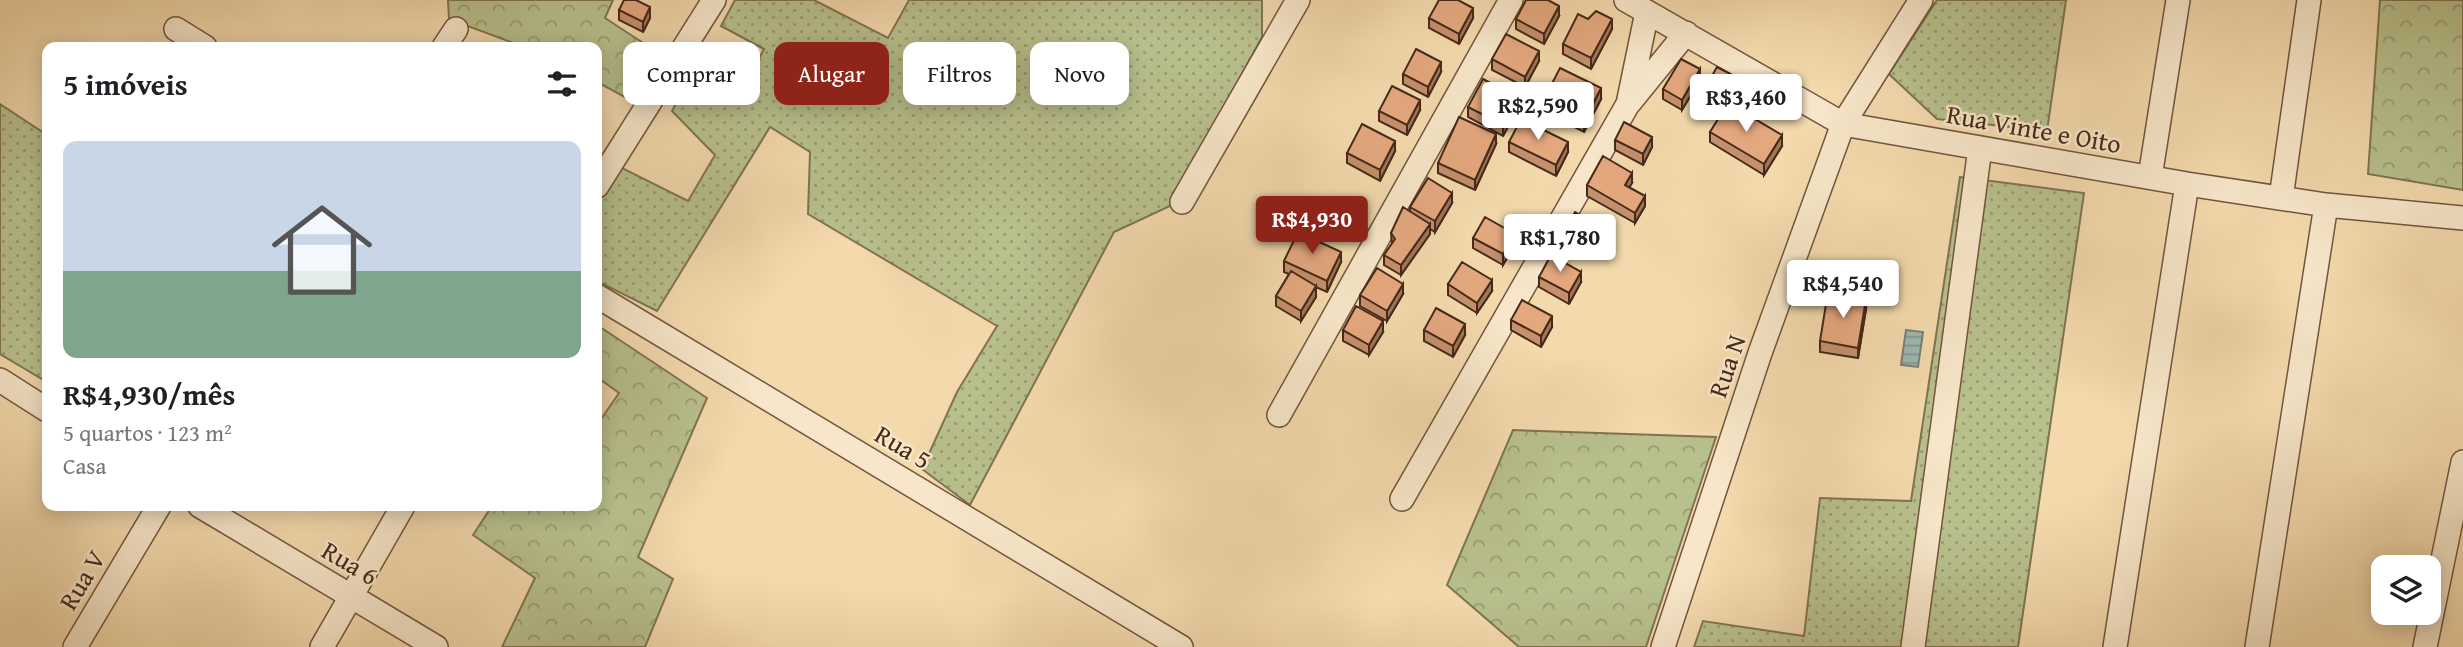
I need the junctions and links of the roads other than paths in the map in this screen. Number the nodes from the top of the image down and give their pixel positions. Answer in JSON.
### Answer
{"nodes":[{"id":1,"x":714,"y":0,"type":"edge"},
{"id":2,"x":1298,"y":0,"type":"edge"},
{"id":3,"x":1511,"y":0,"type":"edge"},
{"id":4,"x":1626,"y":0,"type":"edge"},
{"id":5,"x":1921,"y":0,"type":"edge"},
{"id":6,"x":2178,"y":0,"type":"edge"},
{"id":7,"x":2309,"y":0,"type":"edge"},
{"id":8,"x":1647,"y":12,"type":"junction"},
{"id":9,"x":176,"y":29,"type":"dead end"},
{"id":10,"x":1686,"y":33,"type":"junction"},
{"id":11,"x":197,"y":42,"type":"edge"},
{"id":12,"x":1628,"y":104,"type":"junction"},
{"id":13,"x":1843,"y":124,"type":"junction"},
{"id":14,"x":1980,"y":148,"type":"junction"},
{"id":15,"x":2150,"y":177,"type":"junction"},
{"id":16,"x":602,"y":178,"type":"edge"},
{"id":17,"x":2187,"y":184,"type":"junction"},
{"id":18,"x":2281,"y":198,"type":"junction"},
{"id":19,"x":1182,"y":202,"type":"dead end"},
{"id":20,"x":2326,"y":205,"type":"junction"},
{"id":21,"x":2463,"y":218,"type":"edge"},
{"id":22,"x":602,"y":299,"type":"edge"},
{"id":23,"x":0,"y":380,"type":"edge"},
{"id":24,"x":42,"y":407,"type":"edge"},
{"id":25,"x":1279,"y":415,"type":"dead end"},
{"id":26,"x":2463,"y":462,"type":"edge"},
{"id":27,"x":1402,"y":499,"type":"dead end"},
{"id":28,"x":156,"y":511,"type":"edge"},
{"id":29,"x":208,"y":511,"type":"edge"},
{"id":30,"x":400,"y":511,"type":"edge"},
{"id":31,"x":350,"y":596,"type":"junction"},
{"id":32,"x":75,"y":647,"type":"edge"},
{"id":33,"x":322,"y":647,"type":"edge"},
{"id":34,"x":436,"y":647,"type":"edge"},
{"id":35,"x":1181,"y":647,"type":"edge"},
{"id":36,"x":1663,"y":647,"type":"edge"},
{"id":37,"x":1913,"y":647,"type":"edge"},
{"id":38,"x":2115,"y":647,"type":"edge"},
{"id":39,"x":2257,"y":647,"type":"edge"},
{"id":40,"x":2425,"y":647,"type":"edge"}],
"edges":[{"from":1,"to":16,"type":"street"},
{"from":2,"to":19,"type":"street"},
{"from":3,"to":25,"type":"street"},
{"from":4,"to":8,"type":"street","name":"Rua Vinte e Oito"},
{"from":5,"to":13,"type":"street","name":"Rua N"},
{"from":6,"to":15,"type":"street"},
{"from":7,"to":18,"type":"street"},
{"from":8,"to":10,"type":"street","name":"Rua Vinte e Oito"},
{"from":8,"to":12,"type":"street"},
{"from":9,"to":11,"type":"street"},
{"from":10,"to":12,"type":"street"},
{"from":10,"to":13,"type":"street","name":"Rua Vinte e Oito"},
{"from":12,"to":27,"type":"street"},
{"from":13,"to":14,"type":"street","name":"Rua Vinte e Oito"},
{"from":13,"to":36,"type":"street","name":"Rua N"},
{"from":14,"to":15,"type":"street","name":"Rua Vinte e Oito"},
{"from":14,"to":37,"type":"street"},
{"from":15,"to":17,"type":"street","name":"Rua Vinte e Oito"},
{"from":17,"to":18,"type":"street","name":"Rua Vinte e Oito"},
{"from":17,"to":38,"type":"street"},
{"from":18,"to":20,"type":"street","name":"Rua Vinte e Oito"},
{"from":20,"to":21,"type":"street","name":"Rua Vinte e Oito"},
{"from":20,"to":39,"type":"street"},
{"from":22,"to":35,"type":"street","name":"Rua 5"},
{"from":23,"to":24,"type":"street"},
{"from":26,"to":40,"type":"street"},
{"from":28,"to":32,"type":"street","name":"Rua V"},
{"from":29,"to":31,"type":"street","name":"Rua 6"},
{"from":30,"to":31,"type":"street"},
{"from":31,"to":33,"type":"street"},
{"from":31,"to":34,"type":"street","name":"Rua 6"}]}
